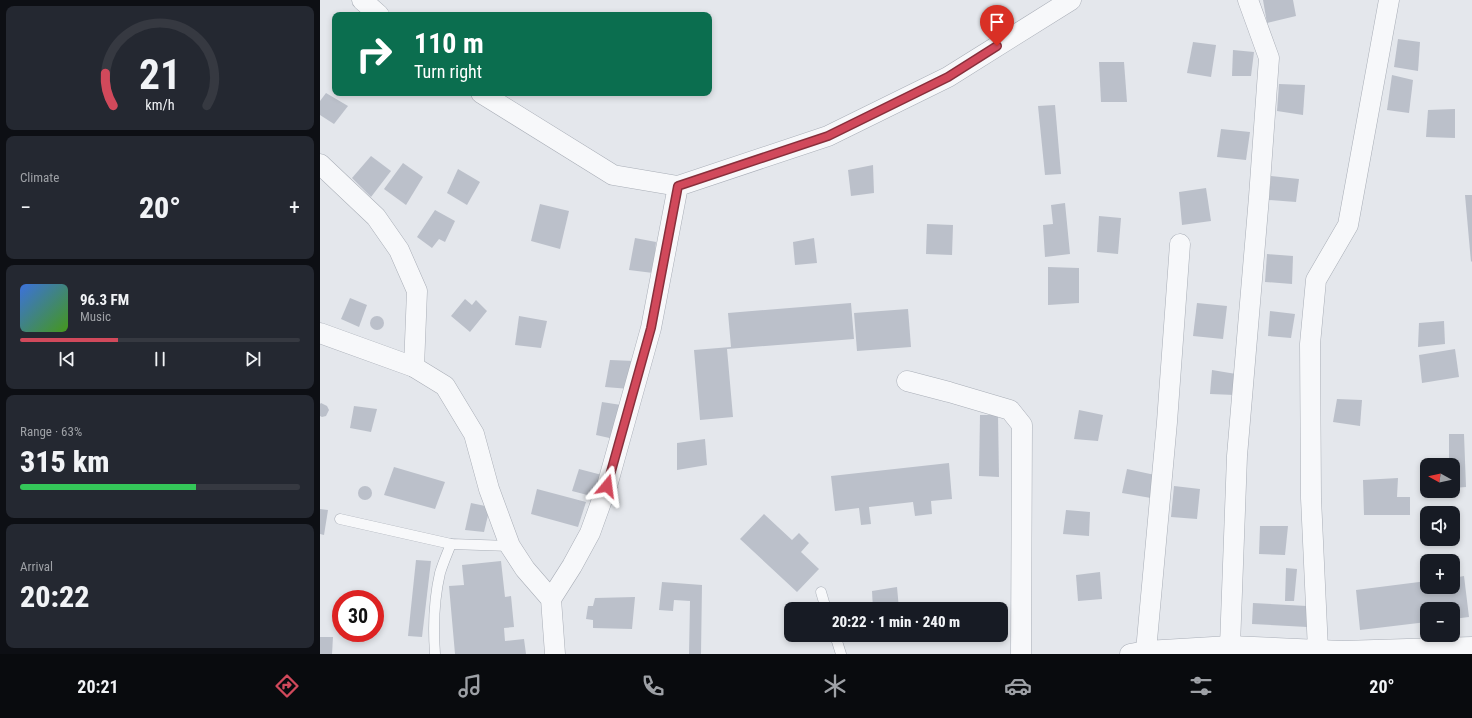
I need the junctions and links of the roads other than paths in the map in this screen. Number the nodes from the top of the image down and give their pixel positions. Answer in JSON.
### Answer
{"nodes":[{"id":1,"x":362,"y":0,"type":"edge"},
{"id":2,"x":1070,"y":0,"type":"edge"},
{"id":3,"x":1248,"y":0,"type":"edge"},
{"id":4,"x":1389,"y":0,"type":"edge"},
{"id":5,"x":376,"y":12,"type":"edge"},
{"id":6,"x":486,"y":96,"type":"edge"},
{"id":7,"x":320,"y":164,"type":"edge"},
{"id":8,"x":678,"y":186,"type":"junction"},
{"id":9,"x":1180,"y":244,"type":"dead end"},
{"id":10,"x":320,"y":333,"type":"edge"},
{"id":11,"x":414,"y":367,"type":"junction"},
{"id":12,"x":906,"y":381,"type":"dead end"},
{"id":13,"x":340,"y":519,"type":"dead end"},
{"id":14,"x":451,"y":544,"type":"junction"},
{"id":15,"x":510,"y":546,"type":"junction"},
{"id":16,"x":821,"y":592,"type":"dead end"},
{"id":17,"x":551,"y":599,"type":"junction"},
{"id":18,"x":824,"y":602,"type":"edge"},
{"id":19,"x":837,"y":642,"type":"edge"},
{"id":20,"x":1230,"y":646,"type":"junction"},
{"id":21,"x":1472,"y":647,"type":"edge"},
{"id":22,"x":1318,"y":650,"type":"junction"},
{"id":23,"x":1344,"y":652,"type":"edge"},
{"id":24,"x":1138,"y":653,"type":"edge"},
{"id":25,"x":435,"y":654,"type":"edge"},
{"id":26,"x":555,"y":654,"type":"edge"},
{"id":27,"x":841,"y":654,"type":"edge"},
{"id":28,"x":1021,"y":654,"type":"edge"}],
"edges":[{"from":1,"to":5,"type":"street"},
{"from":2,"to":8,"type":"street"},
{"from":3,"to":20,"type":"street"},
{"from":4,"to":22,"type":"street"},
{"from":6,"to":8,"type":"street"},
{"from":7,"to":11,"type":"street"},
{"from":8,"to":17,"type":"street"},
{"from":9,"to":24,"type":"street"},
{"from":10,"to":11,"type":"street"},
{"from":11,"to":15,"type":"street"},
{"from":12,"to":28,"type":"street"},
{"from":13,"to":14,"type":"lane"},
{"from":14,"to":15,"type":"lane"},
{"from":14,"to":25,"type":"lane"},
{"from":15,"to":17,"type":"street"},
{"from":16,"to":18,"type":"lane"},
{"from":17,"to":26,"type":"street"},
{"from":19,"to":27,"type":"lane"},
{"from":20,"to":22,"type":"street"},
{"from":20,"to":24,"type":"street"},
{"from":21,"to":23,"type":"street"},
{"from":22,"to":23,"type":"street"}]}
